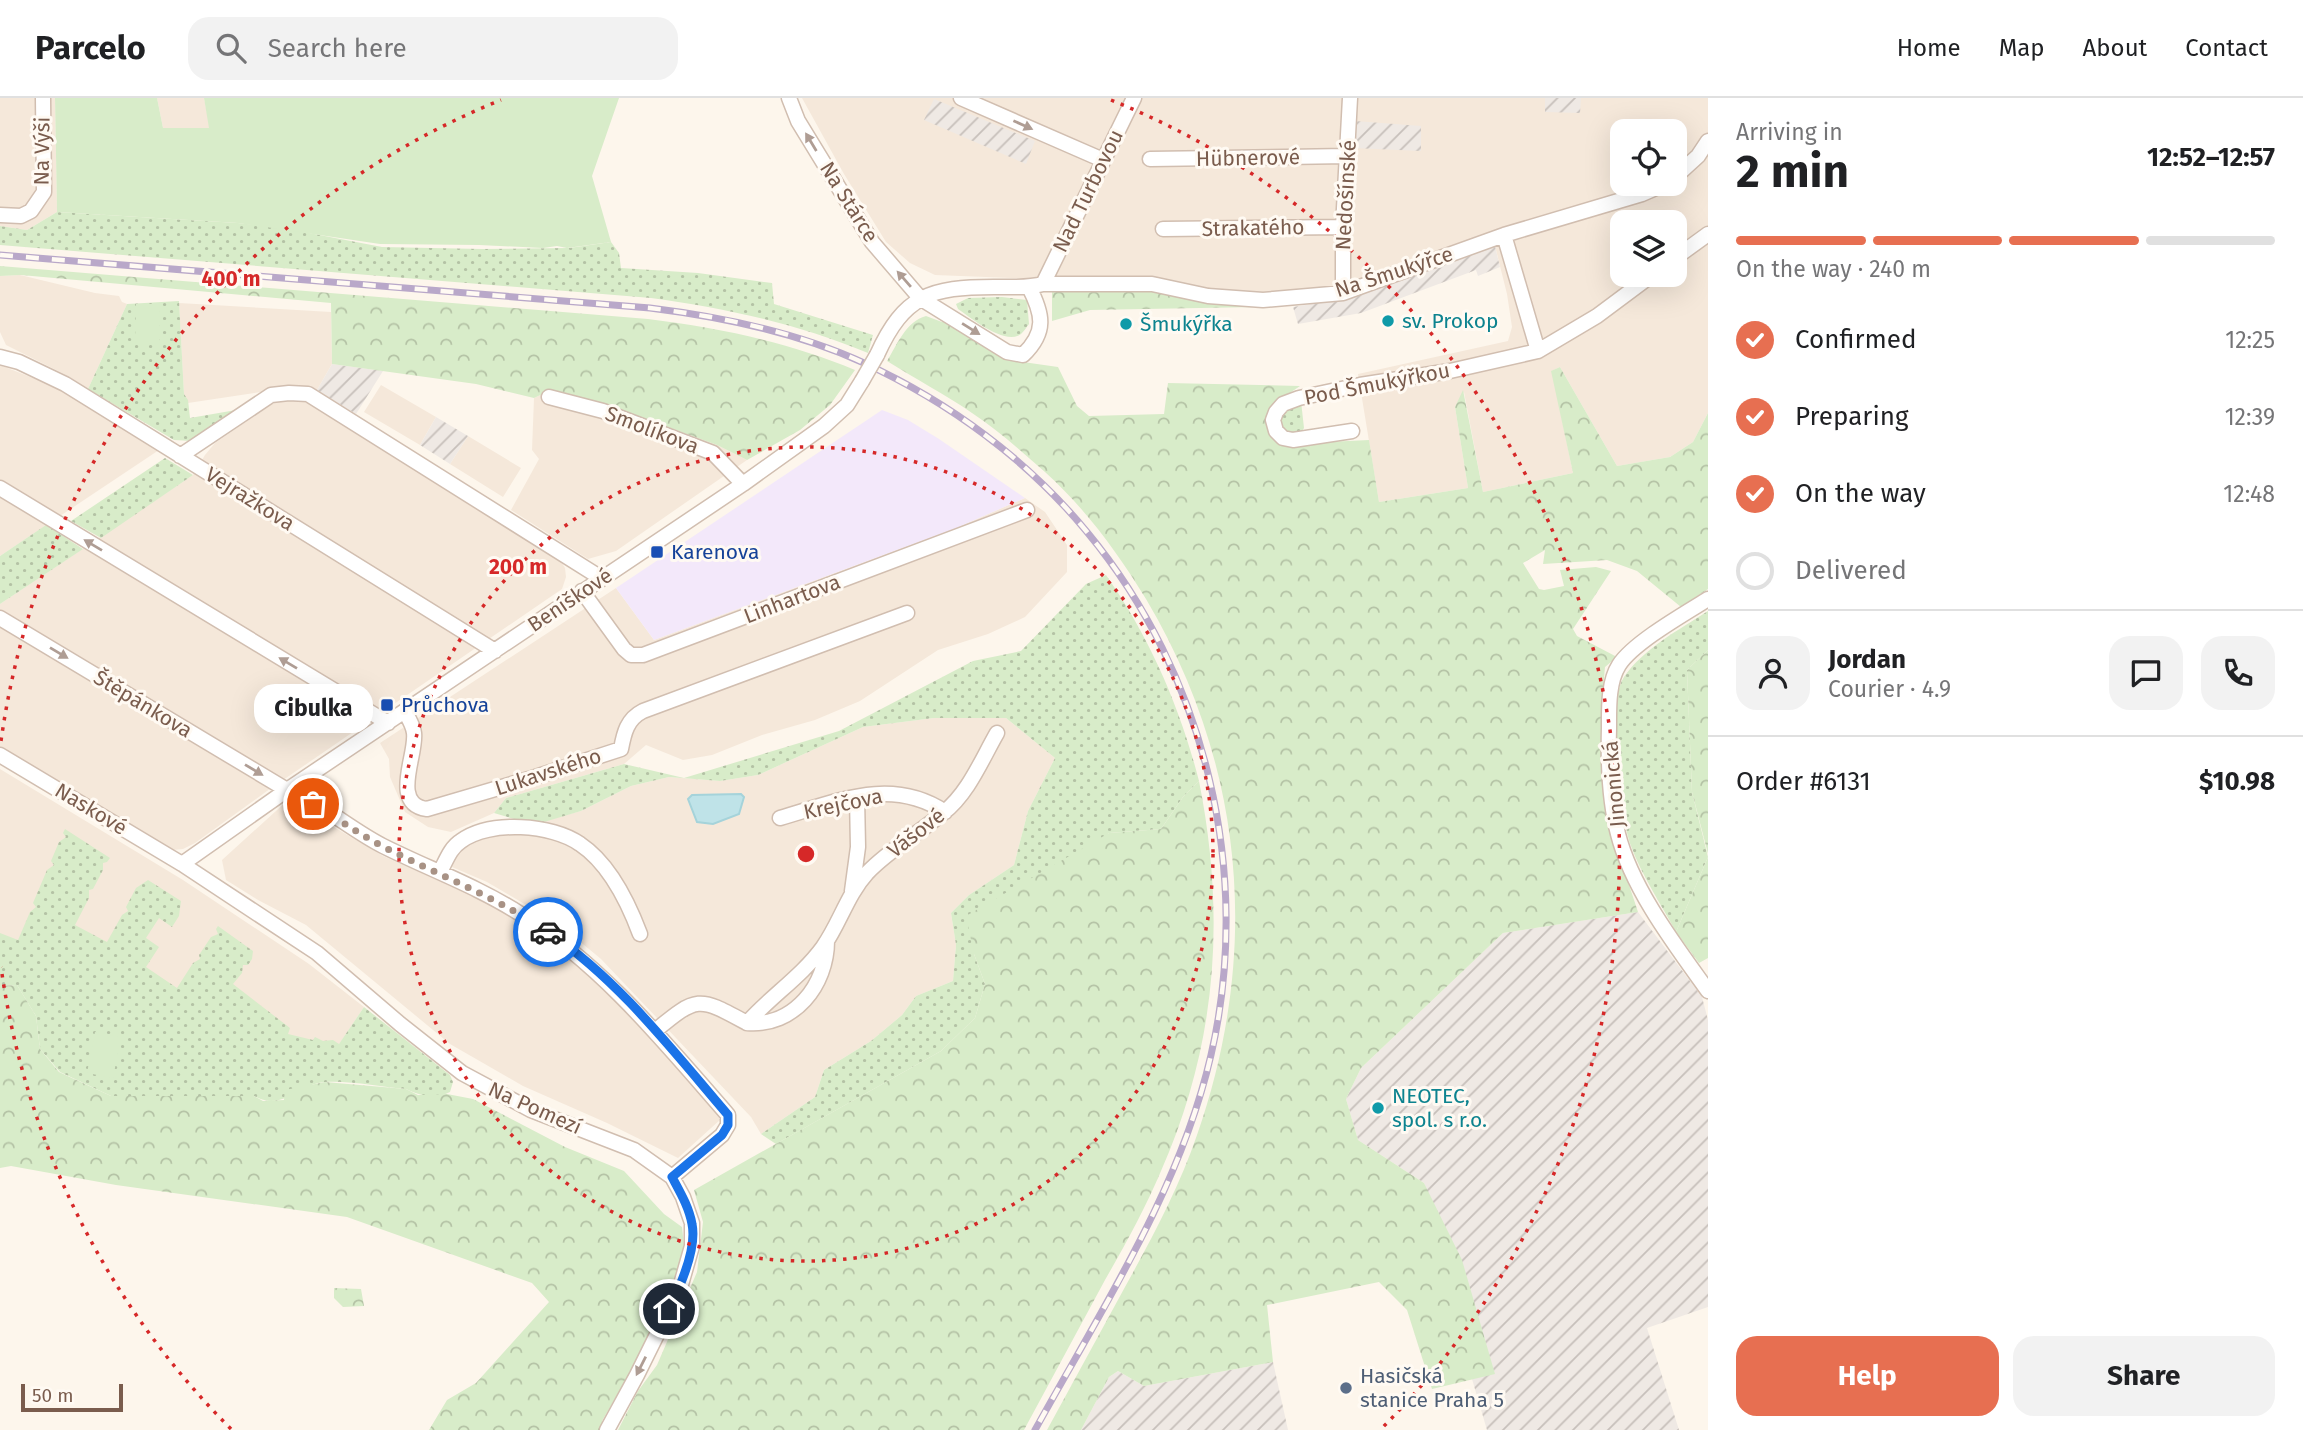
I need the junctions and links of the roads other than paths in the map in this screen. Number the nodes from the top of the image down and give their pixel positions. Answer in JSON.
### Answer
{"nodes":[{"id":1,"x":43,"y":98,"type":"edge"},
{"id":2,"x":789,"y":98,"type":"edge"},
{"id":3,"x":961,"y":98,"type":"edge"},
{"id":4,"x":1134,"y":98,"type":"edge"},
{"id":5,"x":1350,"y":98,"type":"edge"},
{"id":6,"x":1708,"y":141,"type":"edge"},
{"id":7,"x":1347,"y":156,"type":"junction"},
{"id":8,"x":1150,"y":159,"type":"dead end"},
{"id":9,"x":1103,"y":160,"type":"junction"},
{"id":10,"x":1687,"y":166,"type":"edge"},
{"id":11,"x":1635,"y":196,"type":"edge"},
{"id":12,"x":0,"y":215,"type":"edge"},
{"id":13,"x":1343,"y":227,"type":"junction"},
{"id":14,"x":1163,"y":229,"type":"dead end"},
{"id":15,"x":1708,"y":234,"type":"edge"},
{"id":16,"x":1504,"y":235,"type":"junction"},
{"id":17,"x":1687,"y":249,"type":"edge"},
{"id":18,"x":1036,"y":286,"type":"junction"},
{"id":19,"x":1636,"y":287,"type":"edge"},
{"id":20,"x":1343,"y":293,"type":"junction"},
{"id":21,"x":920,"y":298,"type":"junction"},
{"id":22,"x":1538,"y":351,"type":"junction"},
{"id":23,"x":0,"y":357,"type":"edge"},
{"id":24,"x":549,"y":397,"type":"dead end"},
{"id":25,"x":1352,"y":431,"type":"dead end"},
{"id":26,"x":180,"y":456,"type":"junction"},
{"id":27,"x":743,"y":484,"type":"junction"},
{"id":28,"x":0,"y":488,"type":"edge"},
{"id":29,"x":1027,"y":510,"type":"dead end"},
{"id":30,"x":601,"y":579,"type":"junction"},
{"id":31,"x":582,"y":591,"type":"junction"},
{"id":32,"x":1708,"y":599,"type":"edge"},
{"id":33,"x":907,"y":613,"type":"dead end"},
{"id":34,"x":0,"y":618,"type":"edge"},
{"id":35,"x":495,"y":651,"type":"junction"},
{"id":36,"x":405,"y":712,"type":"junction"},
{"id":37,"x":388,"y":723,"type":"junction"},
{"id":38,"x":997,"y":733,"type":"dead end"},
{"id":39,"x":0,"y":755,"type":"edge"},
{"id":40,"x":287,"y":790,"type":"junction"},
{"id":41,"x":857,"y":797,"type":"junction"},
{"id":42,"x":944,"y":812,"type":"junction"},
{"id":43,"x":780,"y":818,"type":"dead end"},
{"id":44,"x":181,"y":863,"type":"junction"},
{"id":45,"x":440,"y":872,"type":"junction"},
{"id":46,"x":852,"y":892,"type":"junction"},
{"id":47,"x":640,"y":934,"type":"dead end"},
{"id":48,"x":827,"y":941,"type":"junction"},
{"id":49,"x":1708,"y":991,"type":"edge"},
{"id":50,"x":747,"y":1023,"type":"junction"},
{"id":51,"x":655,"y":1031,"type":"junction"},
{"id":52,"x":672,"y":1177,"type":"junction"},
{"id":53,"x":607,"y":1430,"type":"edge"}],
"edges":[{"from":1,"to":12,"type":"street","name":"Na Výši"},
{"from":21,"to":2,"type":"street","name":"Na Stárce","one_way":true},
{"from":3,"to":9,"type":"street","one_way":true},
{"from":4,"to":9,"type":"street","name":"Nad Turbovou"},
{"from":5,"to":7,"type":"street","name":"Nedošínské"},
{"from":6,"to":10,"type":"street"},
{"from":7,"to":8,"type":"street","name":"Hübnerové"},
{"from":7,"to":13,"type":"street","name":"Nedošínské"},
{"from":9,"to":18,"type":"street","name":"Nad Turbovou"},
{"from":11,"to":16,"type":"street","name":"Na Šmukýřce"},
{"from":13,"to":14,"type":"street","name":"Strakatého"},
{"from":13,"to":20,"type":"street","name":"Nedošínské"},
{"from":15,"to":17,"type":"street"},
{"from":16,"to":20,"type":"street","name":"Na Šmukýřce"},
{"from":16,"to":22,"type":"street"},
{"from":18,"to":20,"type":"street","name":"Na Šmukýřce"},
{"from":18,"to":21,"type":"street","name":"Na Šmukýřce"},
{"from":21,"to":18,"type":"street","one_way":true},
{"from":19,"to":22,"type":"street","name":"Pod Šmukýřkou"},
{"from":21,"to":27,"type":"street","name":"Beníškové","bridge":true},
{"from":22,"to":25,"type":"street","name":"Pod Šmukýřkou"},
{"from":23,"to":26,"type":"street","name":"Vejražkova"},
{"from":24,"to":27,"type":"street","name":"Smolíkova"},
{"from":26,"to":30,"type":"street"},
{"from":26,"to":35,"type":"street","name":"Vejražkova"},
{"from":27,"to":30,"type":"street","name":"Beníškové"},
{"from":37,"to":28,"type":"street","one_way":true},
{"from":29,"to":31,"type":"street","name":"Linhartova"},
{"from":30,"to":31,"type":"street","name":"Beníškové"},
{"from":31,"to":35,"type":"street","name":"Beníškové"},
{"from":32,"to":49,"type":"street","name":"Jinonická"},
{"from":33,"to":36,"type":"street","name":"Lukavského"},
{"from":34,"to":40,"type":"street","name":"Štěpánkova","one_way":true},
{"from":35,"to":36,"type":"street","name":"Beníškové"},
{"from":36,"to":37,"type":"street","name":"Beníškové"},
{"from":37,"to":40,"type":"street","name":"Beníškové"},
{"from":38,"to":42,"type":"street","name":"Vášové"},
{"from":39,"to":44,"type":"street","name":"Naskové"},
{"from":40,"to":44,"type":"street","name":"Beníškové"},
{"from":40,"to":45,"type":"street","name":"Štěpánkova"},
{"from":41,"to":42,"type":"street","name":"Krejčova"},
{"from":41,"to":43,"type":"street","name":"Krejčova"},
{"from":41,"to":46,"type":"street","name":"Vášové"},
{"from":42,"to":46,"type":"street","name":"Vášové"},
{"from":44,"to":52,"type":"street","name":"Na Pomezí"},
{"from":45,"to":47,"type":"street"},
{"from":45,"to":51,"type":"street","name":"Štěpánkova"},
{"from":46,"to":48,"type":"street","name":"Vášové"},
{"from":48,"to":50,"type":"street","name":"Vášové"},
{"from":48,"to":50,"type":"street","name":"Vášové"},
{"from":50,"to":51,"type":"street"},
{"from":51,"to":52,"type":"street","name":"Štěpánkova"},
{"from":52,"to":53,"type":"street","name":"Na Pomezí","one_way":true}]}
